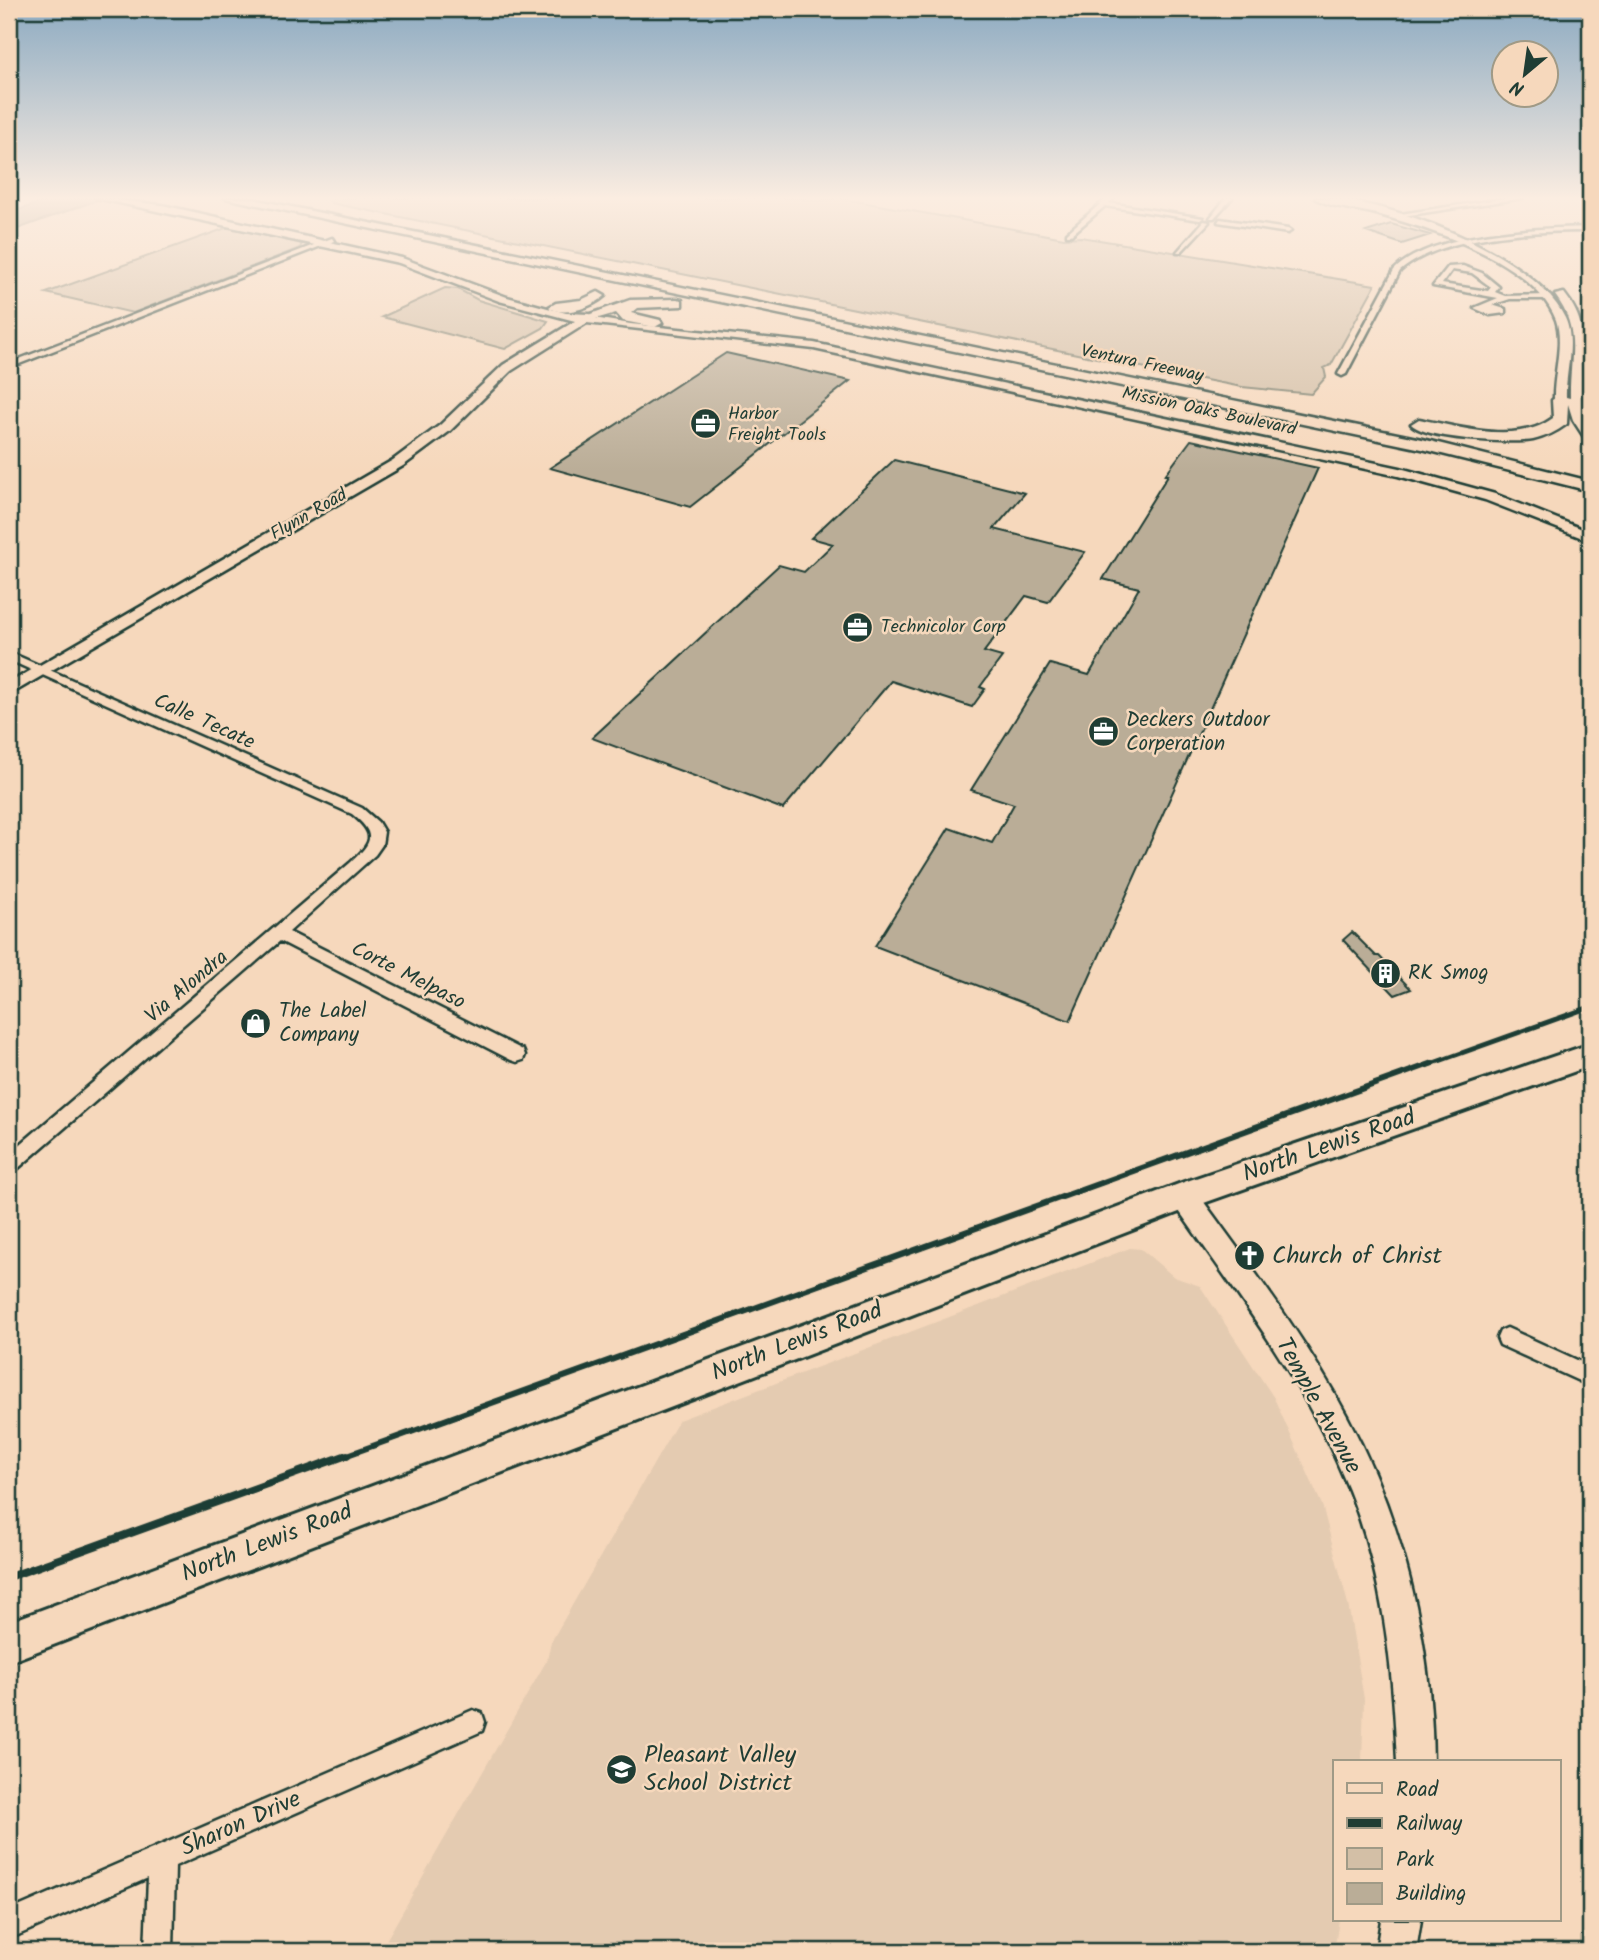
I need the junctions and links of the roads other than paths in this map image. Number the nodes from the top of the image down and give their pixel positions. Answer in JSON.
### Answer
{"nodes":[{"id":1,"x":204,"y":289,"type":"edge"},
{"id":2,"x":480,"y":289,"type":"edge"},
{"id":3,"x":508,"y":289,"type":"edge"},
{"id":4,"x":592,"y":289,"type":"edge"},
{"id":5,"x":677,"y":289,"type":"edge"},
{"id":6,"x":726,"y":289,"type":"edge"},
{"id":7,"x":1387,"y":289,"type":"edge"},
{"id":8,"x":1459,"y":289,"type":"edge"},
{"id":9,"x":1495,"y":289,"type":"edge"},
{"id":10,"x":1538,"y":289,"type":"edge"},
{"id":11,"x":1552,"y":289,"type":"edge"},
{"id":12,"x":1490,"y":293,"type":"junction"},
{"id":13,"x":598,"y":296,"type":"junction"},
{"id":14,"x":1547,"y":297,"type":"junction"},
{"id":15,"x":1503,"y":298,"type":"junction"},
{"id":16,"x":642,"y":302,"type":"junction"},
{"id":17,"x":1481,"y":305,"type":"dead end"},
{"id":18,"x":556,"y":307,"type":"junction"},
{"id":19,"x":587,"y":318,"type":"junction"},
{"id":20,"x":655,"y":323,"type":"junction"},
{"id":21,"x":814,"y":346,"type":"junction"},
{"id":22,"x":999,"y":355,"type":"junction"},
{"id":23,"x":9,"y":366,"type":"edge"},
{"id":24,"x":1342,"y":374,"type":"dead end"},
{"id":25,"x":1249,"y":395,"type":"junction"},
{"id":26,"x":1576,"y":402,"type":"edge"},
{"id":27,"x":1362,"y":414,"type":"dead end"},
{"id":28,"x":1400,"y":421,"type":"dead end"},
{"id":29,"x":1590,"y":433,"type":"edge"},
{"id":30,"x":1590,"y":473,"type":"edge"},
{"id":31,"x":1590,"y":486,"type":"edge"},
{"id":32,"x":1590,"y":537,"type":"edge"},
{"id":33,"x":9,"y":656,"type":"edge"},
{"id":34,"x":41,"y":670,"type":"junction"},
{"id":35,"x":9,"y":690,"type":"edge"},
{"id":36,"x":377,"y":830,"type":"joint"},
{"id":37,"x":280,"y":934,"type":"junction"},
{"id":38,"x":517,"y":1055,"type":"dead end"},
{"id":39,"x":1590,"y":1055,"type":"edge"},
{"id":40,"x":9,"y":1166,"type":"edge"},
{"id":41,"x":1184,"y":1196,"type":"junction"},
{"id":42,"x":1507,"y":1338,"type":"dead end"},
{"id":43,"x":1590,"y":1376,"type":"edge"},
{"id":44,"x":9,"y":1642,"type":"edge"},
{"id":45,"x":472,"y":1722,"type":"dead end"},
{"id":46,"x":1415,"y":1760,"type":"edge"},
{"id":47,"x":162,"y":1858,"type":"junction"},
{"id":48,"x":1401,"y":1922,"type":"edge"},
{"id":49,"x":9,"y":1925,"type":"edge"},
{"id":50,"x":159,"y":1951,"type":"edge"},
{"id":51,"x":1396,"y":1951,"type":"edge"}],
"edges":[{"from":1,"to":23,"type":"street"},
{"from":2,"to":19,"type":"main road","name":"Mission Oaks Boulevard"},
{"from":3,"to":18,"type":"main road","name":"Mission Oaks Boulevard"},
{"from":4,"to":13,"type":"highway"},
{"from":5,"to":22,"type":"highway","name":"Ventura Freeway"},
{"from":6,"to":25,"type":"highway","name":"Ventura Freeway"},
{"from":7,"to":24,"type":"street"},
{"from":8,"to":12,"type":"street"},
{"from":9,"to":12,"type":"street"},
{"from":10,"to":14,"type":"main road"},
{"from":11,"to":26,"type":"main road"},
{"from":12,"to":15,"type":"street"},
{"from":13,"to":18,"type":"highway"},
{"from":13,"to":19,"type":"highway"},
{"from":14,"to":15,"type":"street"},
{"from":14,"to":26,"type":"main road"},
{"from":15,"to":17,"type":"street"},
{"from":16,"to":19,"type":"highway"},
{"from":16,"to":20,"type":"highway"},
{"from":16,"to":22,"type":"highway"},
{"from":18,"to":19,"type":"main road","name":"Mission Oaks Boulevard"},
{"from":19,"to":20,"type":"main road","name":"Mission Oaks Boulevard"},
{"from":19,"to":21,"type":"main road","name":"Mission Oaks Boulevard"},
{"from":19,"to":34,"type":"main road","name":"Flynn Road"},
{"from":20,"to":21,"type":"main road","name":"Mission Oaks Boulevard"},
{"from":21,"to":32,"type":"main road","name":"Mission Oaks Boulevard"},
{"from":22,"to":31,"type":"highway","name":"Ventura Freeway"},
{"from":25,"to":27,"type":"highway"},
{"from":25,"to":30,"type":"highway","name":"Ventura Freeway"},
{"from":26,"to":28,"type":"highway"},
{"from":26,"to":29,"type":"highway"},
{"from":33,"to":34,"type":"street","name":"Calle Tecate"},
{"from":34,"to":35,"type":"main road","name":"Flynn Road"},
{"from":34,"to":36,"type":"street","name":"Calle Tecate"},
{"from":36,"to":37,"type":"street","name":"Via Alondra"},
{"from":37,"to":38,"type":"street","name":"Corte Melpaso"},
{"from":37,"to":40,"type":"street","name":"Via Alondra"},
{"from":39,"to":41,"type":"main road","name":"North Lewis Road"},
{"from":41,"to":44,"type":"main road","name":"North Lewis Road"},
{"from":41,"to":46,"type":"main road","name":"Temple Avenue"},
{"from":42,"to":43,"type":"street"},
{"from":45,"to":47,"type":"street","name":"Sharon Drive"},
{"from":47,"to":49,"type":"street","name":"Sharon Drive"},
{"from":47,"to":50,"type":"street"},
{"from":48,"to":51,"type":"main road"}]}
